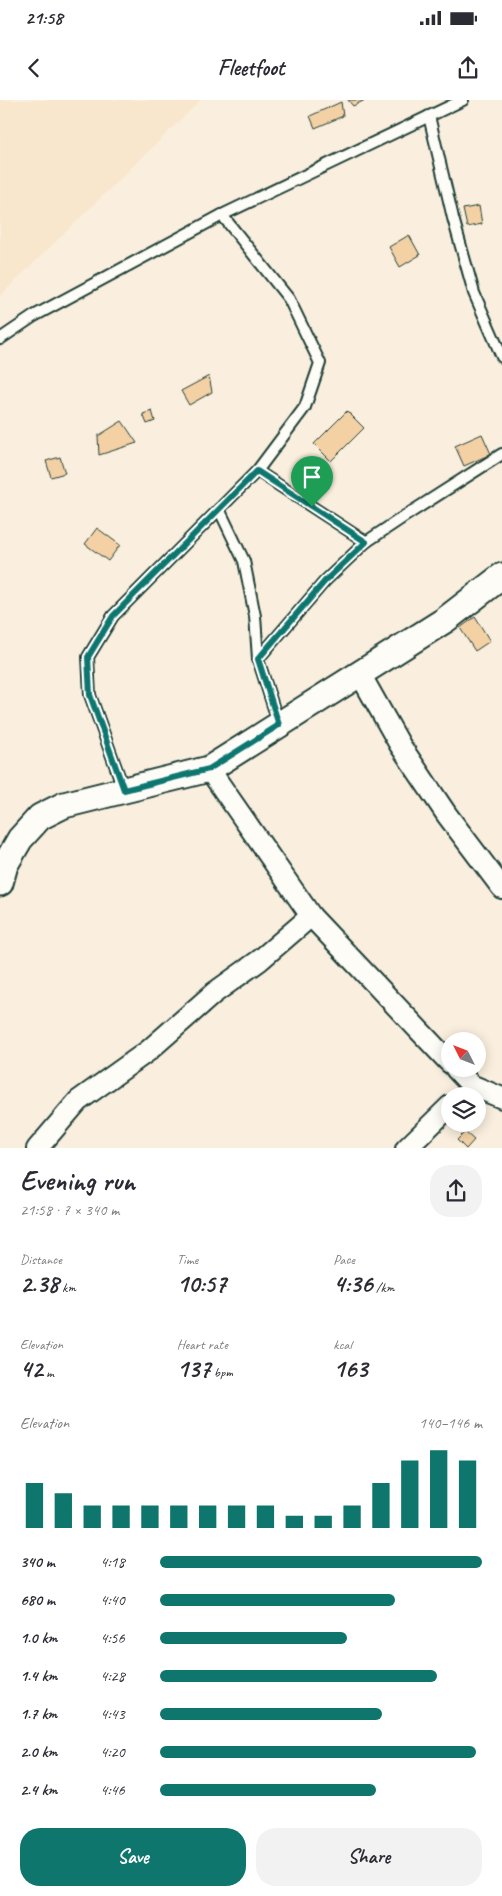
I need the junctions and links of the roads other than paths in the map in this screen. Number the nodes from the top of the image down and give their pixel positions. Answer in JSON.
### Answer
{"nodes":[{"id":1,"x":462,"y":100,"type":"edge"},
{"id":2,"x":429,"y":116,"type":"junction"},
{"id":3,"x":222,"y":215,"type":"junction"},
{"id":4,"x":0,"y":339,"type":"edge"},
{"id":5,"x":502,"y":356,"type":"edge"},
{"id":6,"x":502,"y":454,"type":"edge"},
{"id":7,"x":257,"y":471,"type":"junction"},
{"id":8,"x":219,"y":509,"type":"junction"},
{"id":9,"x":366,"y":542,"type":"junction"},
{"id":10,"x":502,"y":576,"type":"edge"},
{"id":11,"x":258,"y":659,"type":"junction"},
{"id":12,"x":360,"y":674,"type":"junction"},
{"id":13,"x":279,"y":725,"type":"junction"},
{"id":14,"x":209,"y":769,"type":"junction"},
{"id":15,"x":124,"y":790,"type":"junction"},
{"id":16,"x":0,"y":883,"type":"edge"},
{"id":17,"x":502,"y":888,"type":"edge"},
{"id":18,"x":311,"y":916,"type":"junction"},
{"id":19,"x":441,"y":1053,"type":"edge"},
{"id":20,"x":486,"y":1095,"type":"edge"},
{"id":21,"x":502,"y":1098,"type":"edge"},
{"id":22,"x":441,"y":1115,"type":"edge"},
{"id":23,"x":36,"y":1148,"type":"edge"},
{"id":24,"x":406,"y":1148,"type":"edge"}],
"edges":[{"from":1,"to":2,"type":"lane"},
{"from":2,"to":3,"type":"lane"},
{"from":2,"to":5,"type":"lane"},
{"from":3,"to":4,"type":"lane"},
{"from":3,"to":7,"type":"lane"},
{"from":6,"to":9,"type":"lane"},
{"from":7,"to":8,"type":"lane"},
{"from":7,"to":9,"type":"lane"},
{"from":8,"to":11,"type":"lane"},
{"from":8,"to":15,"type":"lane"},
{"from":9,"to":11,"type":"lane"},
{"from":10,"to":12,"type":"street"},
{"from":11,"to":13,"type":"lane"},
{"from":12,"to":13,"type":"street"},
{"from":12,"to":17,"type":"street"},
{"from":13,"to":14,"type":"street"},
{"from":14,"to":15,"type":"street"},
{"from":14,"to":18,"type":"street"},
{"from":15,"to":16,"type":"street"},
{"from":18,"to":19,"type":"street"},
{"from":18,"to":23,"type":"street"},
{"from":20,"to":21,"type":"street"},
{"from":22,"to":24,"type":"street"}]}
